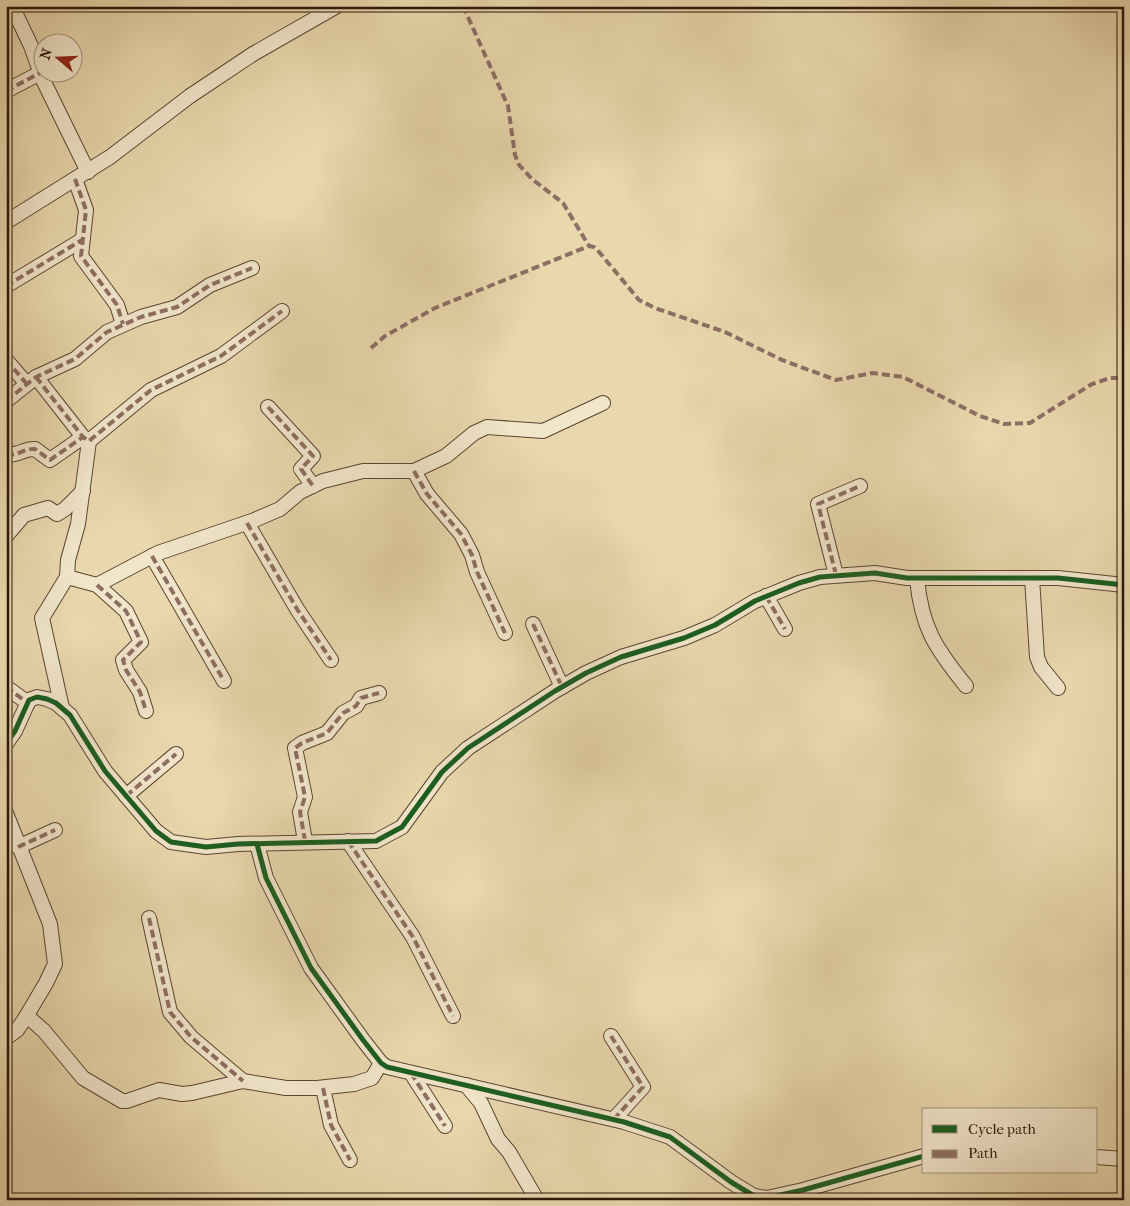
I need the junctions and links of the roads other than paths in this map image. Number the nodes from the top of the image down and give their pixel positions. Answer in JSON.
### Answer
{"nodes":[{"id":1,"x":12,"y":6,"type":"edge"},
{"id":2,"x":337,"y":6,"type":"edge"},
{"id":3,"x":32,"y":49,"type":"edge"},
{"id":4,"x":32,"y":76,"type":"edge"},
{"id":5,"x":45,"y":82,"type":"edge"},
{"id":6,"x":6,"y":91,"type":"edge"},
{"id":7,"x":88,"y":172,"type":"junction"},
{"id":8,"x":75,"y":179,"type":"junction"},
{"id":9,"x":6,"y":222,"type":"edge"},
{"id":10,"x":82,"y":240,"type":"junction"},
{"id":11,"x":252,"y":268,"type":"dead end"},
{"id":12,"x":6,"y":286,"type":"edge"},
{"id":13,"x":282,"y":311,"type":"dead end"},
{"id":14,"x":123,"y":324,"type":"junction"},
{"id":15,"x":6,"y":360,"type":"edge"},
{"id":16,"x":31,"y":380,"type":"junction"},
{"id":17,"x":6,"y":402,"type":"edge"},
{"id":18,"x":603,"y":403,"type":"dead end"},
{"id":19,"x":268,"y":407,"type":"dead end"},
{"id":20,"x":86,"y":439,"type":"junction"},
{"id":21,"x":6,"y":454,"type":"edge"},
{"id":22,"x":414,"y":471,"type":"junction"},
{"id":23,"x":313,"y":486,"type":"junction"},
{"id":24,"x":860,"y":486,"type":"dead end"},
{"id":25,"x":83,"y":491,"type":"junction"},
{"id":26,"x":247,"y":523,"type":"junction"},
{"id":27,"x":6,"y":536,"type":"edge"},
{"id":28,"x":152,"y":556,"type":"junction"},
{"id":29,"x":836,"y":575,"type":"junction"},
{"id":30,"x":67,"y":577,"type":"junction"},
{"id":31,"x":917,"y":578,"type":"junction"},
{"id":32,"x":1032,"y":578,"type":"junction"},
{"id":33,"x":97,"y":585,"type":"junction"},
{"id":34,"x":1124,"y":586,"type":"edge"},
{"id":35,"x":766,"y":596,"type":"junction"},
{"id":36,"x":533,"y":624,"type":"dead end"},
{"id":37,"x":784,"y":629,"type":"dead end"},
{"id":38,"x":505,"y":633,"type":"dead end"},
{"id":39,"x":331,"y":660,"type":"dead end"},
{"id":40,"x":224,"y":680,"type":"dead end"},
{"id":41,"x":966,"y":686,"type":"dead end"},
{"id":42,"x":6,"y":687,"type":"edge"},
{"id":43,"x":562,"y":687,"type":"junction"},
{"id":44,"x":1058,"y":688,"type":"dead end"},
{"id":45,"x":379,"y":693,"type":"dead end"},
{"id":46,"x":28,"y":703,"type":"junction"},
{"id":47,"x":62,"y":708,"type":"junction"},
{"id":48,"x":146,"y":711,"type":"dead end"},
{"id":49,"x":6,"y":744,"type":"edge"},
{"id":50,"x":176,"y":754,"type":"dead end"},
{"id":51,"x":126,"y":796,"type":"junction"},
{"id":52,"x":6,"y":813,"type":"edge"},
{"id":53,"x":55,"y":830,"type":"dead end"},
{"id":54,"x":304,"y":841,"type":"junction"},
{"id":55,"x":348,"y":841,"type":"junction"},
{"id":56,"x":257,"y":844,"type":"junction"},
{"id":57,"x":18,"y":846,"type":"junction"},
{"id":58,"x":149,"y":918,"type":"dead end"},
{"id":59,"x":27,"y":1016,"type":"junction"},
{"id":60,"x":452,"y":1016,"type":"dead end"},
{"id":61,"x":611,"y":1036,"type":"dead end"},
{"id":62,"x":6,"y":1038,"type":"edge"},
{"id":63,"x":381,"y":1063,"type":"junction"},
{"id":64,"x":411,"y":1073,"type":"junction"},
{"id":65,"x":243,"y":1081,"type":"junction"},
{"id":66,"x":466,"y":1085,"type":"junction"},
{"id":67,"x":323,"y":1088,"type":"junction"},
{"id":68,"x":614,"y":1119,"type":"junction"},
{"id":69,"x":445,"y":1126,"type":"dead end"},
{"id":70,"x":922,"y":1157,"type":"edge"},
{"id":71,"x":1098,"y":1157,"type":"edge"},
{"id":72,"x":1124,"y":1159,"type":"edge"},
{"id":73,"x":350,"y":1160,"type":"dead end"},
{"id":74,"x":767,"y":1199,"type":"edge"},
{"id":75,"x":537,"y":1200,"type":"edge"}],
"edges":[{"from":1,"to":3,"type":"street"},
{"from":2,"to":7,"type":"street"},
{"from":4,"to":6,"type":"street"},
{"from":5,"to":7,"type":"street"},
{"from":7,"to":8,"type":"street"},
{"from":8,"to":9,"type":"street"},
{"from":8,"to":10,"type":"street"},
{"from":10,"to":12,"type":"street"},
{"from":10,"to":14,"type":"street"},
{"from":11,"to":14,"type":"street"},
{"from":13,"to":20,"type":"street"},
{"from":14,"to":16,"type":"street"},
{"from":15,"to":16,"type":"street"},
{"from":16,"to":17,"type":"street"},
{"from":16,"to":20,"type":"street"},
{"from":18,"to":22,"type":"street"},
{"from":19,"to":23,"type":"street"},
{"from":20,"to":21,"type":"street"},
{"from":20,"to":25,"type":"street"},
{"from":22,"to":23,"type":"street"},
{"from":22,"to":38,"type":"street"},
{"from":23,"to":26,"type":"street"},
{"from":24,"to":29,"type":"street"},
{"from":25,"to":27,"type":"street"},
{"from":25,"to":30,"type":"street"},
{"from":26,"to":28,"type":"street"},
{"from":26,"to":39,"type":"street"},
{"from":28,"to":33,"type":"street"},
{"from":28,"to":40,"type":"street"},
{"from":29,"to":31,"type":"street"},
{"from":29,"to":35,"type":"street"},
{"from":30,"to":33,"type":"street"},
{"from":30,"to":47,"type":"street"},
{"from":31,"to":32,"type":"street"},
{"from":31,"to":41,"type":"street"},
{"from":32,"to":34,"type":"street"},
{"from":32,"to":44,"type":"street"},
{"from":33,"to":48,"type":"street"},
{"from":35,"to":37,"type":"street"},
{"from":35,"to":43,"type":"street"},
{"from":36,"to":43,"type":"street"},
{"from":42,"to":46,"type":"street"},
{"from":43,"to":55,"type":"street"},
{"from":45,"to":54,"type":"street"},
{"from":46,"to":47,"type":"street"},
{"from":46,"to":49,"type":"street"},
{"from":47,"to":51,"type":"street"},
{"from":50,"to":51,"type":"street"},
{"from":51,"to":56,"type":"street"},
{"from":52,"to":57,"type":"street"},
{"from":53,"to":57,"type":"street"},
{"from":54,"to":55,"type":"street"},
{"from":54,"to":56,"type":"street"},
{"from":55,"to":60,"type":"street"},
{"from":56,"to":63,"type":"street"},
{"from":57,"to":59,"type":"street"},
{"from":58,"to":65,"type":"street"},
{"from":59,"to":62,"type":"street"},
{"from":59,"to":65,"type":"street"},
{"from":61,"to":68,"type":"street"},
{"from":63,"to":64,"type":"street"},
{"from":63,"to":67,"type":"street"},
{"from":64,"to":66,"type":"street"},
{"from":64,"to":69,"type":"street"},
{"from":65,"to":67,"type":"street"},
{"from":66,"to":68,"type":"street"},
{"from":66,"to":75,"type":"street"},
{"from":67,"to":73,"type":"street"},
{"from":68,"to":74,"type":"street"},
{"from":70,"to":74,"type":"street"},
{"from":71,"to":72,"type":"street"}]}
